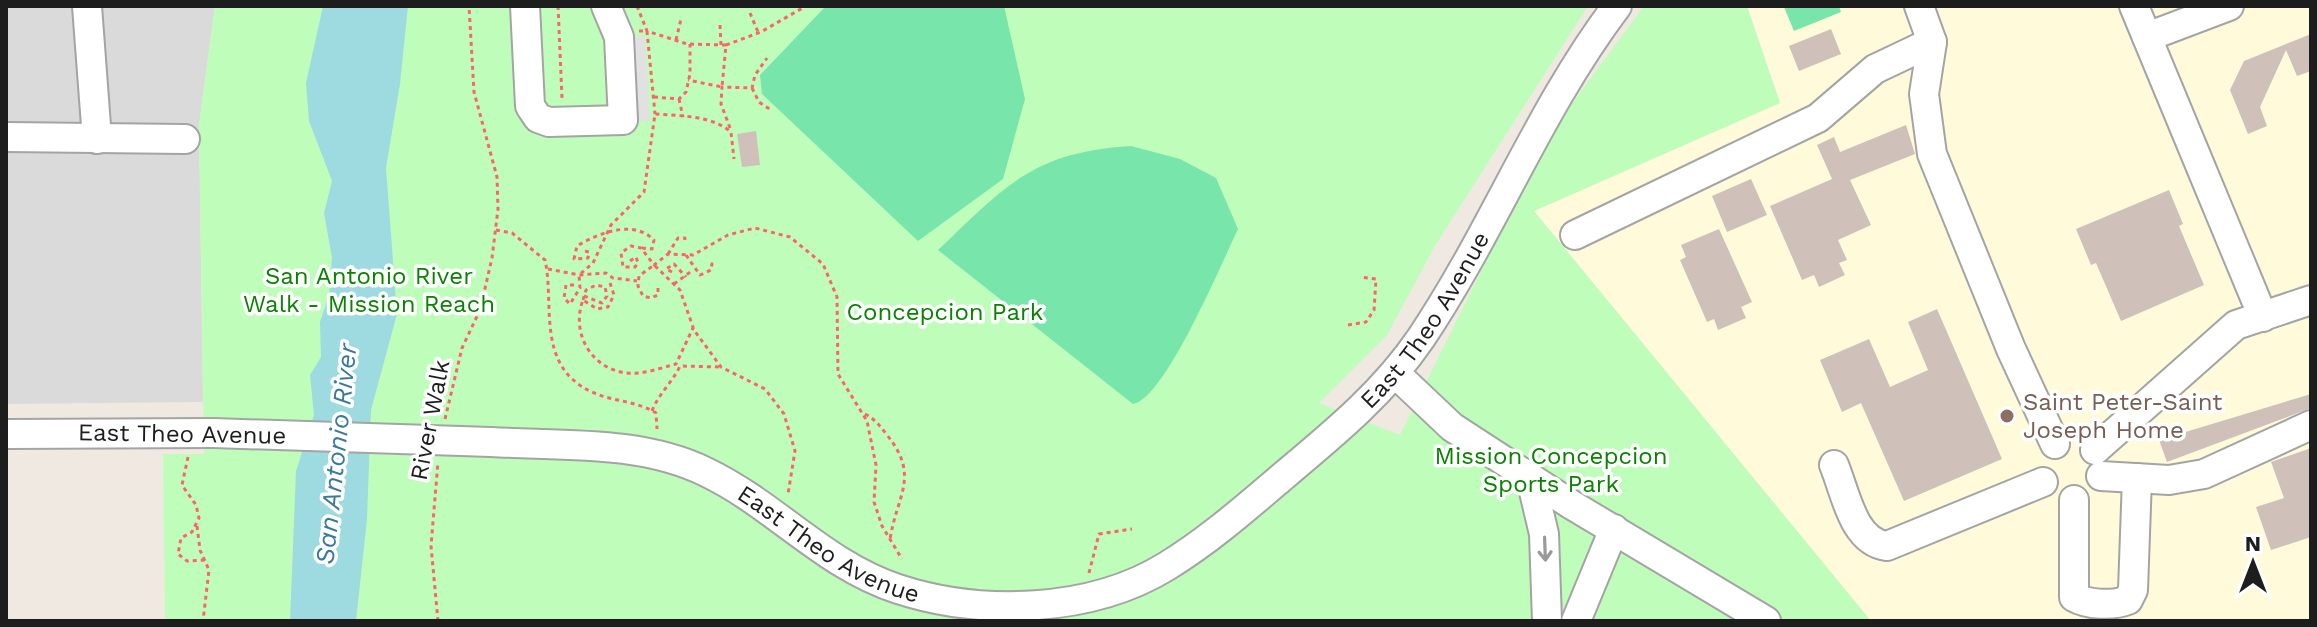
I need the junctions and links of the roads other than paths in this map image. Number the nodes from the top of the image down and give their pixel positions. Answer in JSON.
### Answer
{"nodes":[{"id":1,"x":87,"y":6,"type":"edge"},
{"id":2,"x":525,"y":6,"type":"edge"},
{"id":3,"x":606,"y":6,"type":"edge"},
{"id":4,"x":1617,"y":6,"type":"edge"},
{"id":5,"x":1919,"y":6,"type":"edge"},
{"id":6,"x":2134,"y":6,"type":"edge"},
{"id":7,"x":2229,"y":6,"type":"edge"},
{"id":8,"x":2147,"y":37,"type":"junction"},
{"id":9,"x":1932,"y":42,"type":"junction"},
{"id":10,"x":6,"y":137,"type":"edge"},
{"id":11,"x":97,"y":139,"type":"junction"},
{"id":12,"x":185,"y":139,"type":"dead end"},
{"id":13,"x":1575,"y":235,"type":"dead end"},
{"id":14,"x":2311,"y":300,"type":"edge"},
{"id":15,"x":2263,"y":317,"type":"junction"},
{"id":16,"x":1396,"y":374,"type":"junction"},
{"id":17,"x":2311,"y":425,"type":"edge"},
{"id":18,"x":6,"y":434,"type":"edge"},
{"id":19,"x":2055,"y":444,"type":"junction"},
{"id":20,"x":2098,"y":463,"type":"junction"},
{"id":21,"x":1834,"y":465,"type":"dead end"},
{"id":22,"x":2137,"y":478,"type":"junction"},
{"id":23,"x":1531,"y":479,"type":"junction"},
{"id":24,"x":2043,"y":482,"type":"junction"},
{"id":25,"x":2074,"y":500,"type":"junction"},
{"id":26,"x":1614,"y":529,"type":"junction"},
{"id":27,"x":1547,"y":621,"type":"edge"},
{"id":28,"x":1576,"y":621,"type":"edge"},
{"id":29,"x":1766,"y":621,"type":"edge"}],
"edges":[{"from":1,"to":11,"type":"street"},
{"from":2,"to":3,"type":"street"},
{"from":4,"to":16,"type":"street","name":"East Theo Avenue"},
{"from":5,"to":9,"type":"street"},
{"from":6,"to":8,"type":"street"},
{"from":7,"to":8,"type":"street"},
{"from":8,"to":15,"type":"street"},
{"from":9,"to":13,"type":"street"},
{"from":9,"to":19,"type":"street"},
{"from":10,"to":11,"type":"street"},
{"from":11,"to":12,"type":"street"},
{"from":14,"to":15,"type":"street"},
{"from":15,"to":20,"type":"street"},
{"from":16,"to":18,"type":"street","name":"East Theo Avenue","bridge":true},
{"from":16,"to":23,"type":"street"},
{"from":17,"to":22,"type":"street"},
{"from":19,"to":20,"type":"street"},
{"from":19,"to":24,"type":"street"},
{"from":20,"to":22,"type":"street"},
{"from":20,"to":25,"type":"street"},
{"from":21,"to":24,"type":"street"},
{"from":22,"to":25,"type":"street"},
{"from":23,"to":26,"type":"street"},
{"from":23,"to":27,"type":"street","one_way":true},
{"from":24,"to":25,"type":"street"},
{"from":26,"to":28,"type":"street"},
{"from":26,"to":29,"type":"street"}]}
